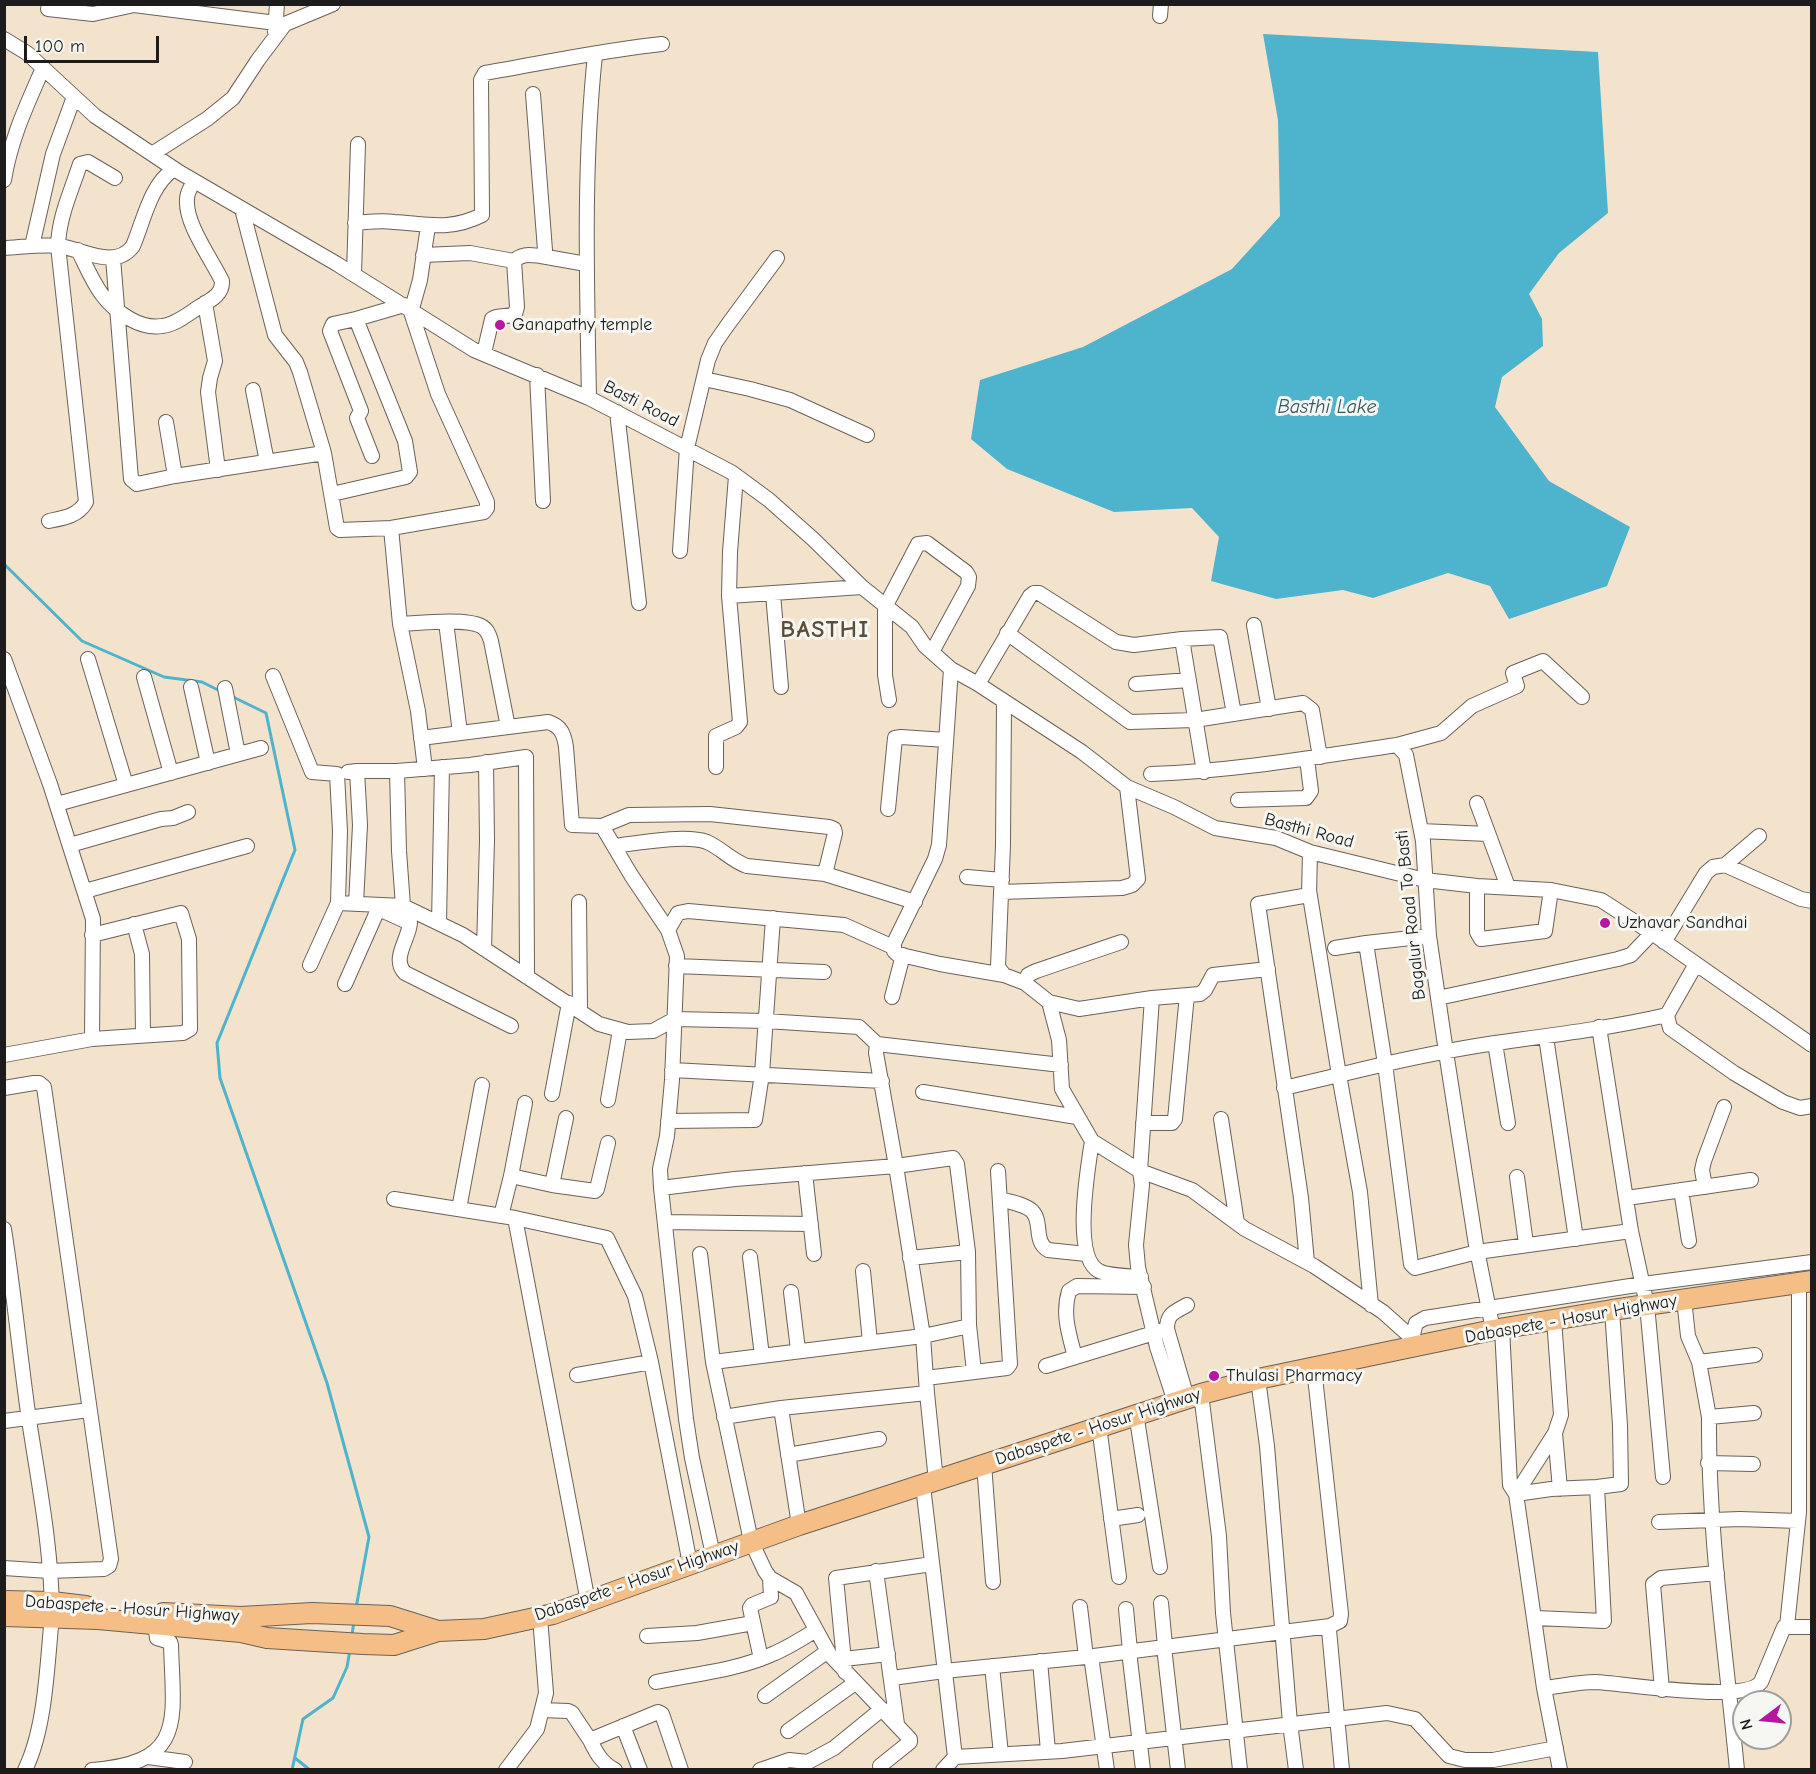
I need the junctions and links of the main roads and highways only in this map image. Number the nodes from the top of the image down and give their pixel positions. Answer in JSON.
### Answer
{"nodes":[{"id":1,"x":1805,"y":1282,"type":"edge"},
{"id":2,"x":4,"y":1601,"type":"edge"},
{"id":3,"x":52,"y":1609,"type":"junction"},
{"id":4,"x":4,"y":1616,"type":"edge"},
{"id":5,"x":241,"y":1624,"type":"junction"},
{"id":6,"x":438,"y":1631,"type":"junction"}],
"edges":[{"from":1,"to":6,"type":"highway","name":"Dabaspete - Hosur Highway"},
{"from":2,"to":3,"type":"highway","name":"Dabaspete - Hosur Highway"},
{"from":3,"to":4,"type":"highway"},
{"from":3,"to":5,"type":"highway","name":"Dabaspete - Hosur Highway"},
{"from":3,"to":5,"type":"highway"},
{"from":5,"to":6,"type":"highway","name":"Dabaspete - Hosur Highway"},
{"from":5,"to":6,"type":"highway","name":"Dabaspete - Hosur Highway"}]}
